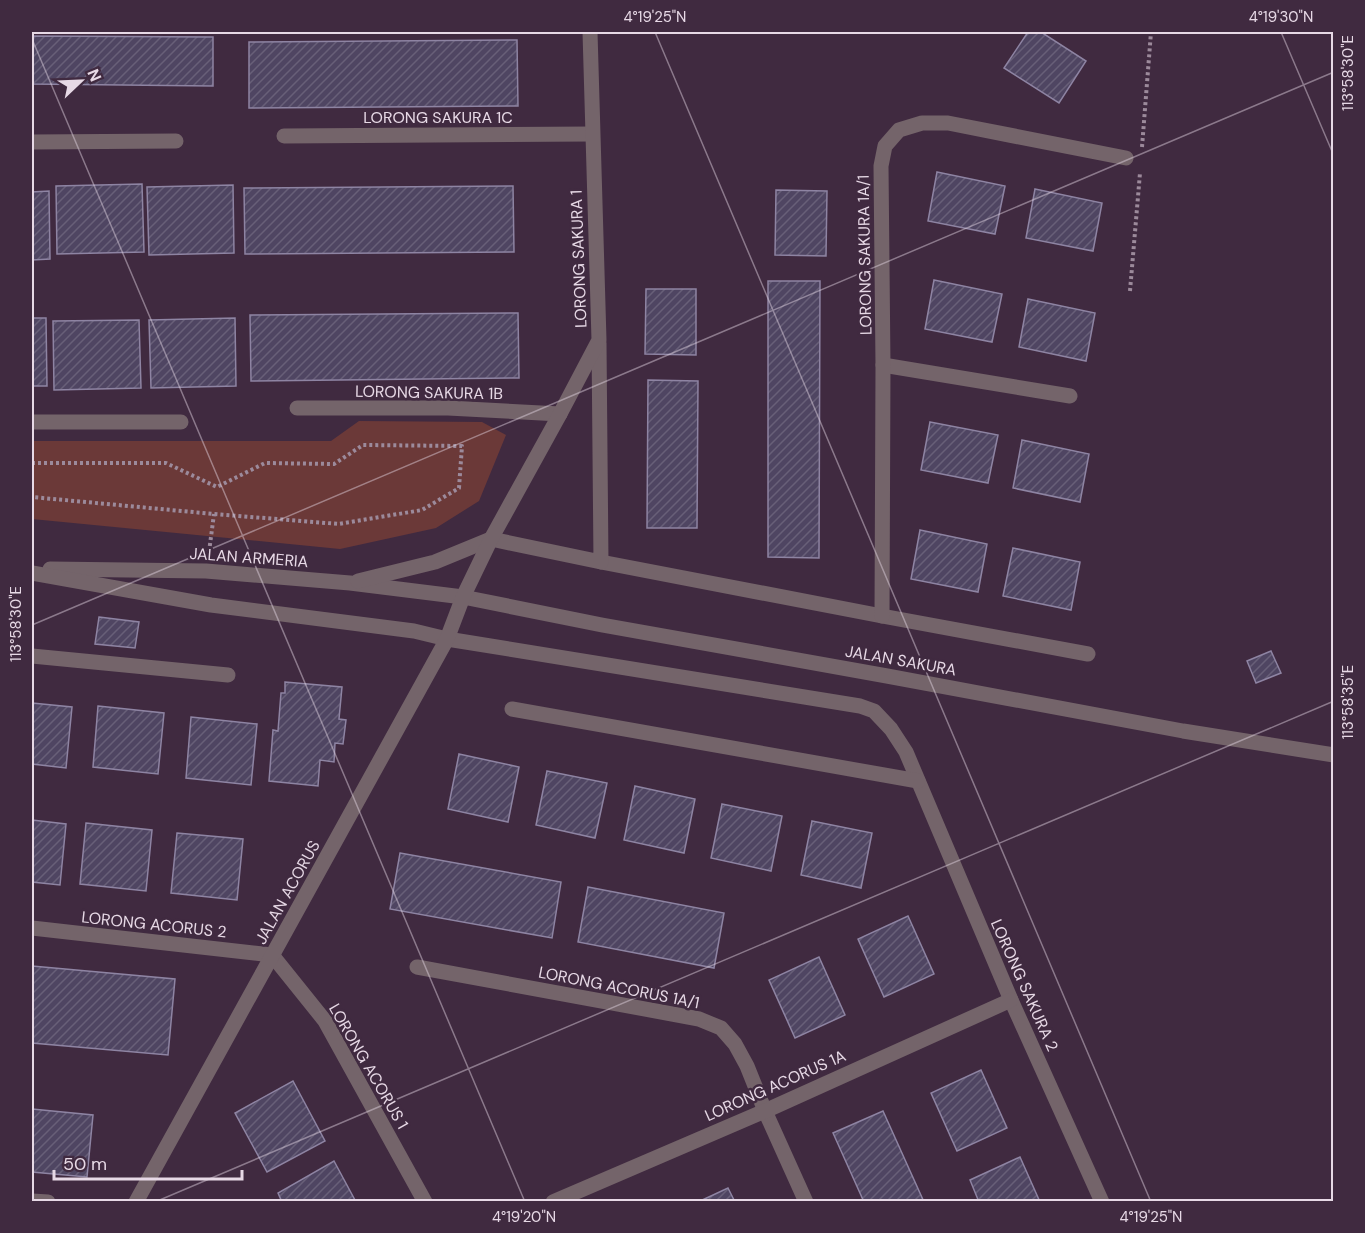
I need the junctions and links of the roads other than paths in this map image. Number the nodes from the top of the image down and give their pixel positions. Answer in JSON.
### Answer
{"nodes":[{"id":1,"x":590,"y":32,"type":"edge"},
{"id":2,"x":592,"y":134,"type":"junction"},
{"id":3,"x":284,"y":136,"type":"dead end"},
{"id":4,"x":176,"y":141,"type":"dead end"},
{"id":5,"x":32,"y":142,"type":"edge"},
{"id":6,"x":1126,"y":158,"type":"dead end"},
{"id":7,"x":599,"y":340,"type":"junction"},
{"id":8,"x":883,"y":365,"type":"junction"},
{"id":9,"x":1070,"y":396,"type":"dead end"},
{"id":10,"x":297,"y":408,"type":"dead end"},
{"id":11,"x":560,"y":414,"type":"junction"},
{"id":12,"x":32,"y":422,"type":"edge"},
{"id":13,"x":181,"y":422,"type":"dead end"},
{"id":14,"x":491,"y":539,"type":"junction"},
{"id":15,"x":601,"y":562,"type":"junction"},
{"id":16,"x":32,"y":571,"type":"edge"},
{"id":17,"x":350,"y":583,"type":"junction"},
{"id":18,"x":463,"y":597,"type":"junction"},
{"id":19,"x":882,"y":616,"type":"junction"},
{"id":20,"x":447,"y":639,"type":"junction"},
{"id":21,"x":1088,"y":654,"type":"dead end"},
{"id":22,"x":32,"y":656,"type":"edge"},
{"id":23,"x":228,"y":675,"type":"dead end"},
{"id":24,"x":512,"y":708,"type":"dead end"},
{"id":25,"x":1334,"y":755,"type":"edge"},
{"id":26,"x":918,"y":781,"type":"junction"},
{"id":27,"x":32,"y":928,"type":"edge"},
{"id":28,"x":272,"y":955,"type":"junction"},
{"id":29,"x":417,"y":968,"type":"dead end"},
{"id":30,"x":1011,"y":1000,"type":"junction"},
{"id":31,"x":765,"y":1111,"type":"junction"},
{"id":32,"x":32,"y":1201,"type":"edge"},
{"id":33,"x":48,"y":1202,"type":"edge"},
{"id":34,"x":136,"y":1202,"type":"edge"},
{"id":35,"x":425,"y":1202,"type":"edge"},
{"id":36,"x":553,"y":1202,"type":"edge"},
{"id":37,"x":806,"y":1202,"type":"edge"},
{"id":38,"x":1102,"y":1202,"type":"edge"}],
"edges":[{"from":1,"to":2,"type":"street","name":"LORONG SAKURA 1"},
{"from":2,"to":3,"type":"street","name":"LORONG SAKURA 1C"},
{"from":2,"to":7,"type":"street","name":"LORONG SAKURA 1"},
{"from":4,"to":5,"type":"street"},
{"from":6,"to":8,"type":"street","name":"LORONG SAKURA 1A/1"},
{"from":7,"to":11,"type":"street","name":"LORONG SAKURA 1"},
{"from":7,"to":15,"type":"street"},
{"from":8,"to":9,"type":"street"},
{"from":8,"to":19,"type":"street","name":"LORONG SAKURA 1A/1"},
{"from":10,"to":11,"type":"street","name":"LORONG SAKURA 1B"},
{"from":11,"to":14,"type":"street","name":"LORONG SAKURA 1"},
{"from":12,"to":13,"type":"street"},
{"from":14,"to":15,"type":"street"},
{"from":14,"to":17,"type":"street"},
{"from":14,"to":18,"type":"street","name":"LORONG SAKURA 1"},
{"from":15,"to":19,"type":"street"},
{"from":16,"to":17,"type":"street","name":"JALAN ARMERIA"},
{"from":16,"to":20,"type":"street","name":"JALAN ARMERIA"},
{"from":17,"to":18,"type":"street","name":"JALAN ARMERIA"},
{"from":18,"to":20,"type":"street","name":"JALAN ACORUS"},
{"from":18,"to":25,"type":"street","name":"JALAN SAKURA"},
{"from":19,"to":21,"type":"street"},
{"from":20,"to":26,"type":"street"},
{"from":20,"to":28,"type":"street","name":"JALAN ACORUS"},
{"from":22,"to":23,"type":"street"},
{"from":24,"to":26,"type":"street"},
{"from":26,"to":30,"type":"street","name":"LORONG SAKURA 2"},
{"from":27,"to":28,"type":"street","name":"LORONG ACORUS 2"},
{"from":28,"to":34,"type":"street","name":"JALAN ACORUS"},
{"from":28,"to":35,"type":"street","name":"LORONG ACORUS 1"},
{"from":29,"to":31,"type":"street","name":"LORONG ACORUS 1A/1"},
{"from":30,"to":31,"type":"street","name":"LORONG ACORUS 1A"},
{"from":30,"to":38,"type":"street","name":"LORONG SAKURA 2"},
{"from":31,"to":36,"type":"street","name":"LORONG ACORUS 1A"},
{"from":31,"to":37,"type":"street","name":"LORONG ACORUS 1A/1"},
{"from":32,"to":33,"type":"street"}]}
